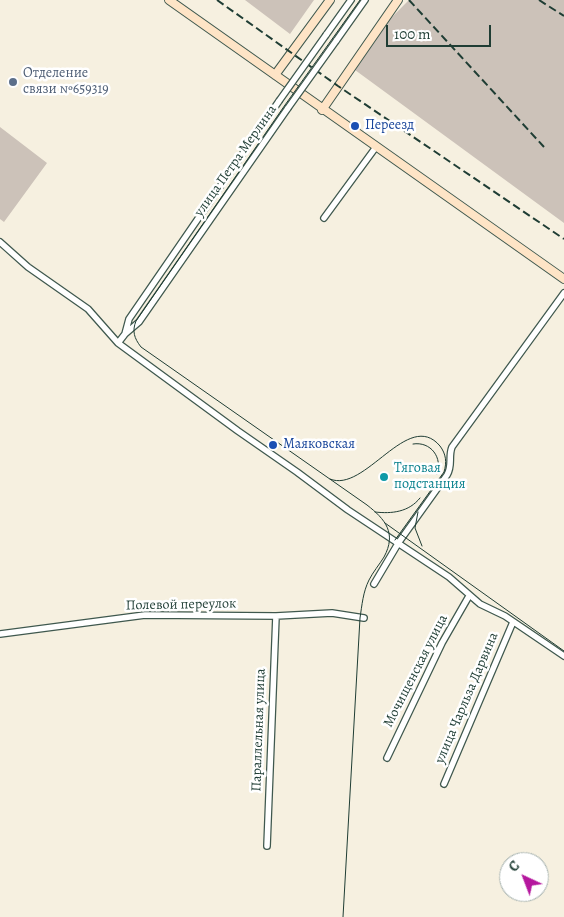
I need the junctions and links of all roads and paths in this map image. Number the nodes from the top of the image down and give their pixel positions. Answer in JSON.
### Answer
{"nodes":[{"id":1,"x":169,"y":0,"type":"edge"},
{"id":2,"x":330,"y":0,"type":"edge"},
{"id":3,"x":351,"y":0,"type":"edge"},
{"id":4,"x":365,"y":0,"type":"edge"},
{"id":5,"x":398,"y":0,"type":"edge"},
{"id":6,"x":275,"y":75,"type":"junction"},
{"id":7,"x":322,"y":110,"type":"junction"},
{"id":8,"x":376,"y":147,"type":"junction"},
{"id":9,"x":324,"y":218,"type":"dead end"},
{"id":10,"x":0,"y":242,"type":"edge"},
{"id":11,"x":564,"y":279,"type":"edge"},
{"id":12,"x":564,"y":293,"type":"edge"},
{"id":13,"x":125,"y":334,"type":"junction"},
{"id":14,"x":118,"y":343,"type":"junction"},
{"id":15,"x":399,"y":542,"type":"junction"},
{"id":16,"x":374,"y":584,"type":"dead end"},
{"id":17,"x":469,"y":596,"type":"junction"},
{"id":18,"x":276,"y":616,"type":"junction"},
{"id":19,"x":364,"y":618,"type":"dead end"},
{"id":20,"x":512,"y":622,"type":"junction"},
{"id":21,"x":0,"y":634,"type":"edge"},
{"id":22,"x":564,"y":656,"type":"edge"},
{"id":23,"x":387,"y":758,"type":"dead end"},
{"id":24,"x":444,"y":784,"type":"dead end"},
{"id":25,"x":267,"y":846,"type":"dead end"}],
"edges":[{"from":1,"to":6,"type":"main road"},
{"from":2,"to":6,"type":"main road"},
{"from":3,"to":13,"type":"street","name":"улица Петра Мерлина","bridge":true},
{"from":4,"to":13,"type":"street","name":"улица Петра Мерлина","bridge":true},
{"from":5,"to":7,"type":"main road"},
{"from":6,"to":7,"type":"main road"},
{"from":7,"to":8,"type":"main road"},
{"from":8,"to":9,"type":"street"},
{"from":8,"to":11,"type":"main road"},
{"from":10,"to":14,"type":"street"},
{"from":12,"to":15,"type":"street"},
{"from":13,"to":14,"type":"street","name":"улица Петра Мерлина"},
{"from":14,"to":15,"type":"street"},
{"from":15,"to":16,"type":"street"},
{"from":15,"to":17,"type":"street"},
{"from":17,"to":20,"type":"street"},
{"from":17,"to":23,"type":"street","name":"Мочищенская улица"},
{"from":18,"to":19,"type":"street","name":"Полевой переулок"},
{"from":18,"to":21,"type":"street","name":"Полевой переулок"},
{"from":18,"to":25,"type":"street","name":"Параллельная улица"},
{"from":20,"to":22,"type":"street"},
{"from":20,"to":24,"type":"street","name":"улица Чарльза Дарвина"}]}
